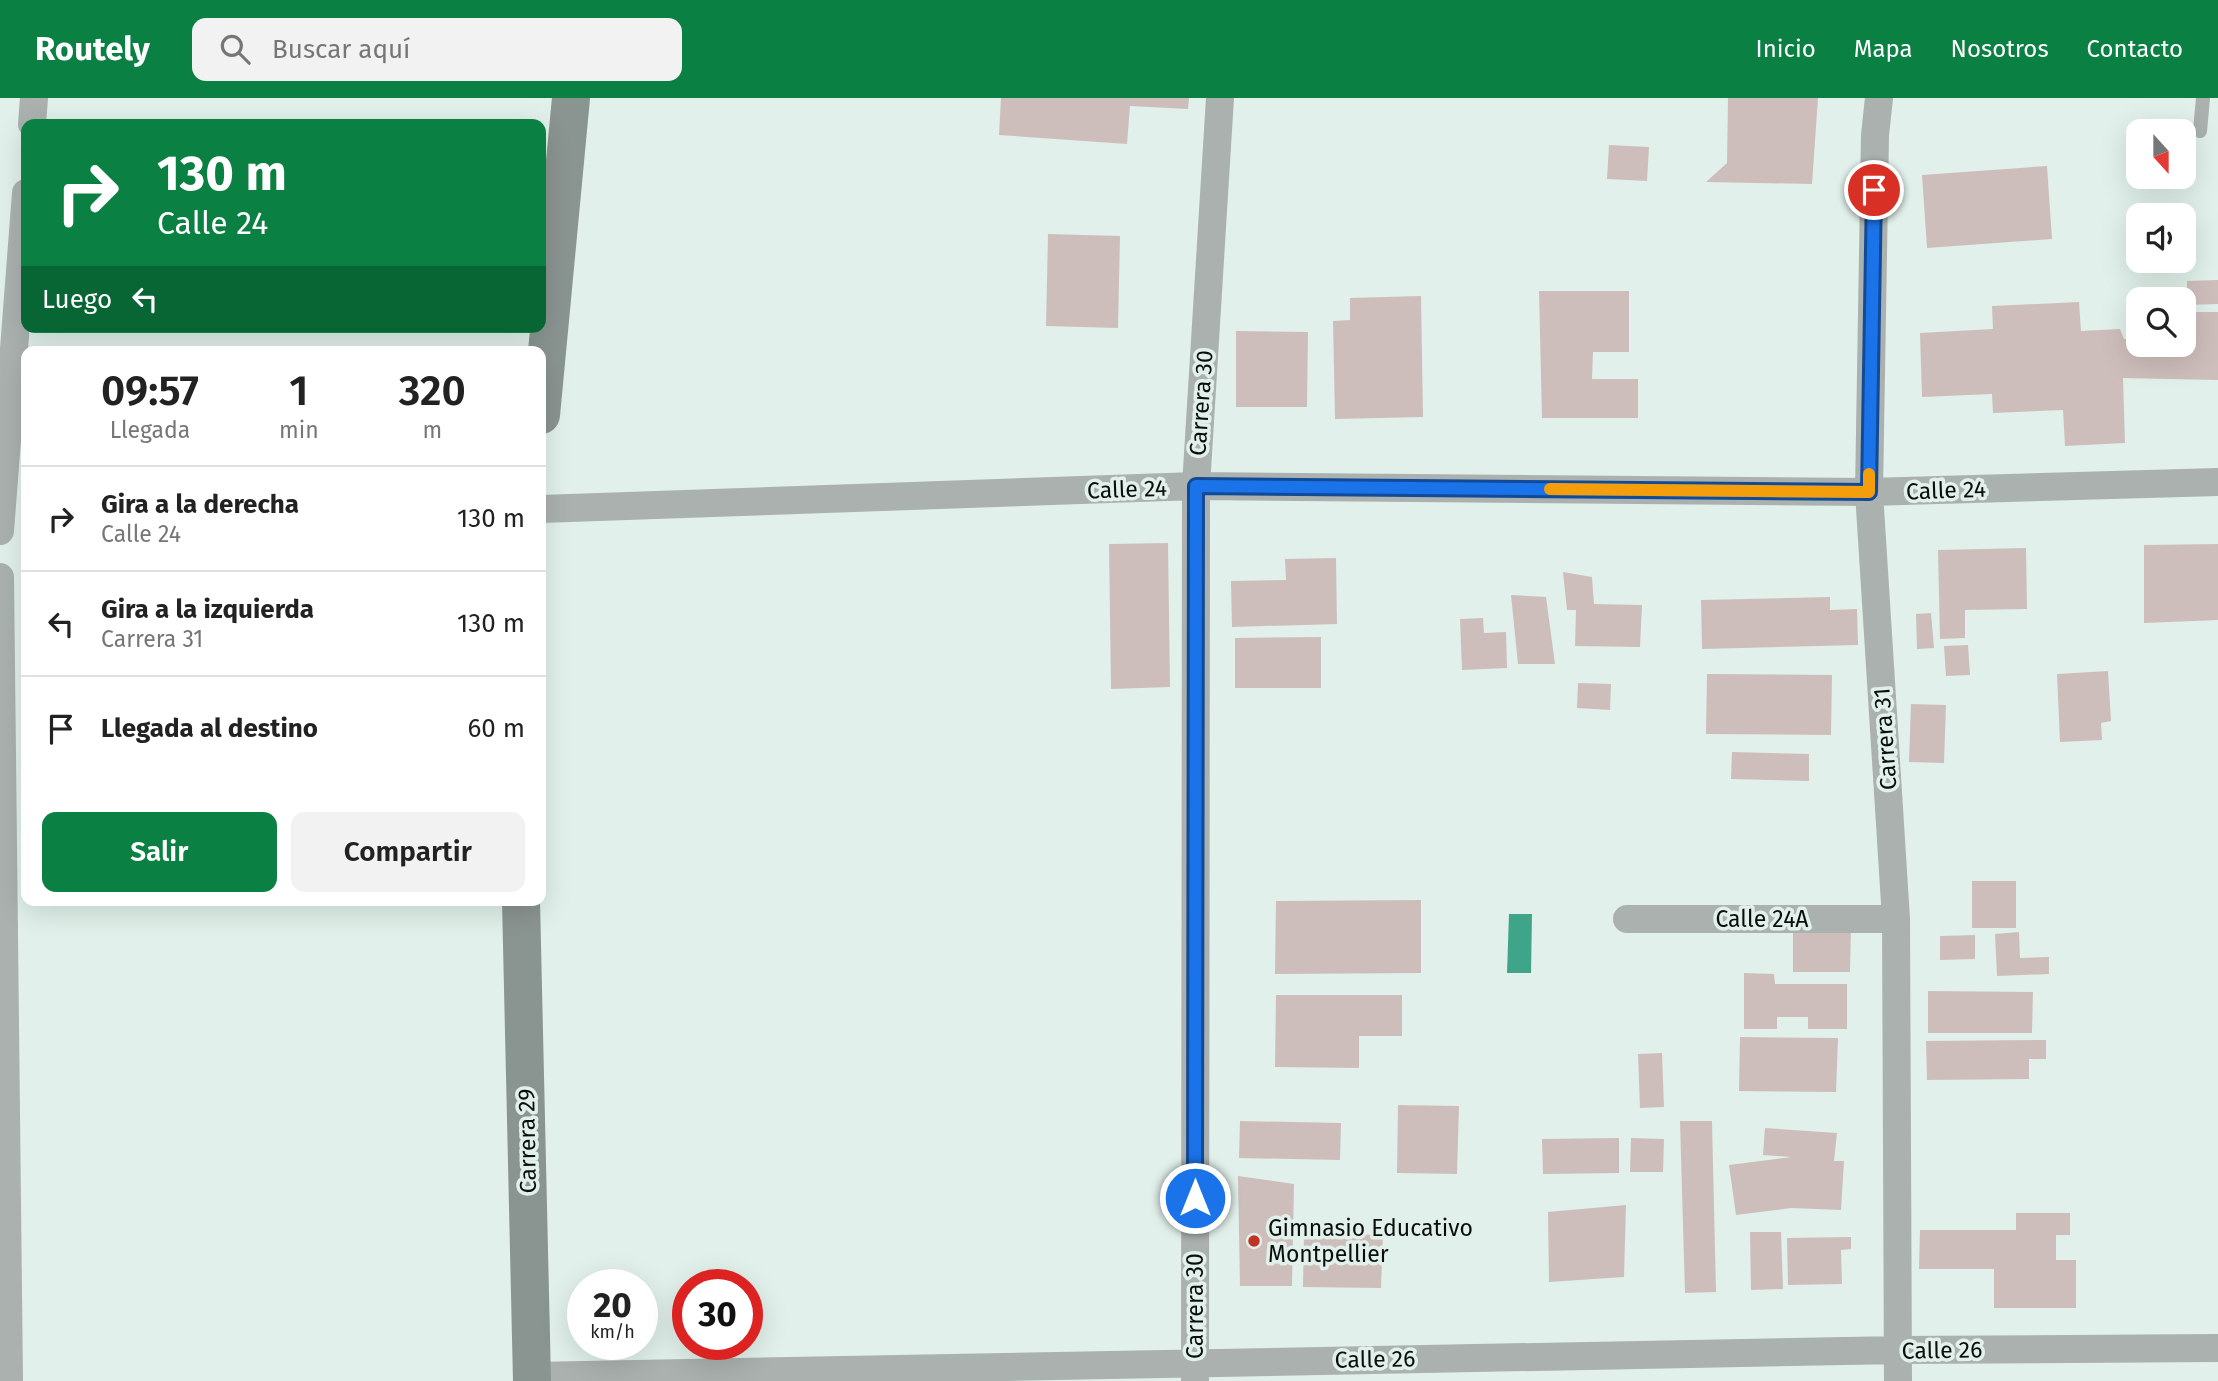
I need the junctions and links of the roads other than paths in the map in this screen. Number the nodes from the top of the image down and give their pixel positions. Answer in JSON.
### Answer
{"nodes":[{"id":1,"x":34,"y":98,"type":"edge"},
{"id":2,"x":571,"y":98,"type":"edge"},
{"id":3,"x":1220,"y":98,"type":"edge"},
{"id":4,"x":1879,"y":98,"type":"edge"},
{"id":5,"x":2203,"y":98,"type":"edge"},
{"id":6,"x":32,"y":119,"type":"edge"},
{"id":7,"x":2200,"y":131,"type":"dead end"},
{"id":8,"x":21,"y":258,"type":"edge"},
{"id":9,"x":546,"y":362,"type":"edge"},
{"id":10,"x":2218,"y":482,"type":"edge"},
{"id":11,"x":1196,"y":486,"type":"junction"},
{"id":12,"x":1869,"y":492,"type":"junction"},
{"id":13,"x":546,"y":509,"type":"edge"},
{"id":14,"x":0,"y":531,"type":"edge"},
{"id":15,"x":0,"y":577,"type":"edge"},
{"id":16,"x":521,"y":906,"type":"edge"},
{"id":17,"x":1627,"y":919,"type":"dead end"},
{"id":18,"x":1896,"y":919,"type":"junction"},
{"id":19,"x":2218,"y":1348,"type":"edge"},
{"id":20,"x":1899,"y":1350,"type":"junction"},
{"id":21,"x":1195,"y":1372,"type":"edge"},
{"id":22,"x":532,"y":1378,"type":"edge"},
{"id":23,"x":9,"y":1381,"type":"edge"},
{"id":24,"x":1898,"y":1381,"type":"edge"}],
"edges":[{"from":1,"to":6,"type":"street"},
{"from":2,"to":9,"type":"street"},
{"from":3,"to":11,"type":"street","name":"Carrera 30"},
{"from":4,"to":12,"type":"street","name":"Carrera 31"},
{"from":5,"to":7,"type":"lane"},
{"from":8,"to":14,"type":"street"},
{"from":10,"to":12,"type":"street","name":"Calle 24"},
{"from":11,"to":12,"type":"street","name":"Calle 24"},
{"from":11,"to":13,"type":"street","name":"Calle 24"},
{"from":11,"to":21,"type":"street","name":"Carrera 30"},
{"from":12,"to":18,"type":"street","name":"Carrera 31"},
{"from":15,"to":23,"type":"street"},
{"from":16,"to":22,"type":"street","name":"Carrera 29"},
{"from":17,"to":18,"type":"street","name":"Calle 24A"},
{"from":18,"to":20,"type":"street","name":"Carrera 31"},
{"from":19,"to":20,"type":"street","name":"Calle 26"},
{"from":20,"to":21,"type":"street","name":"Calle 26"},
{"from":20,"to":24,"type":"street","name":"Carrera 31"},
{"from":21,"to":22,"type":"street","name":"Calle 26"}]}
